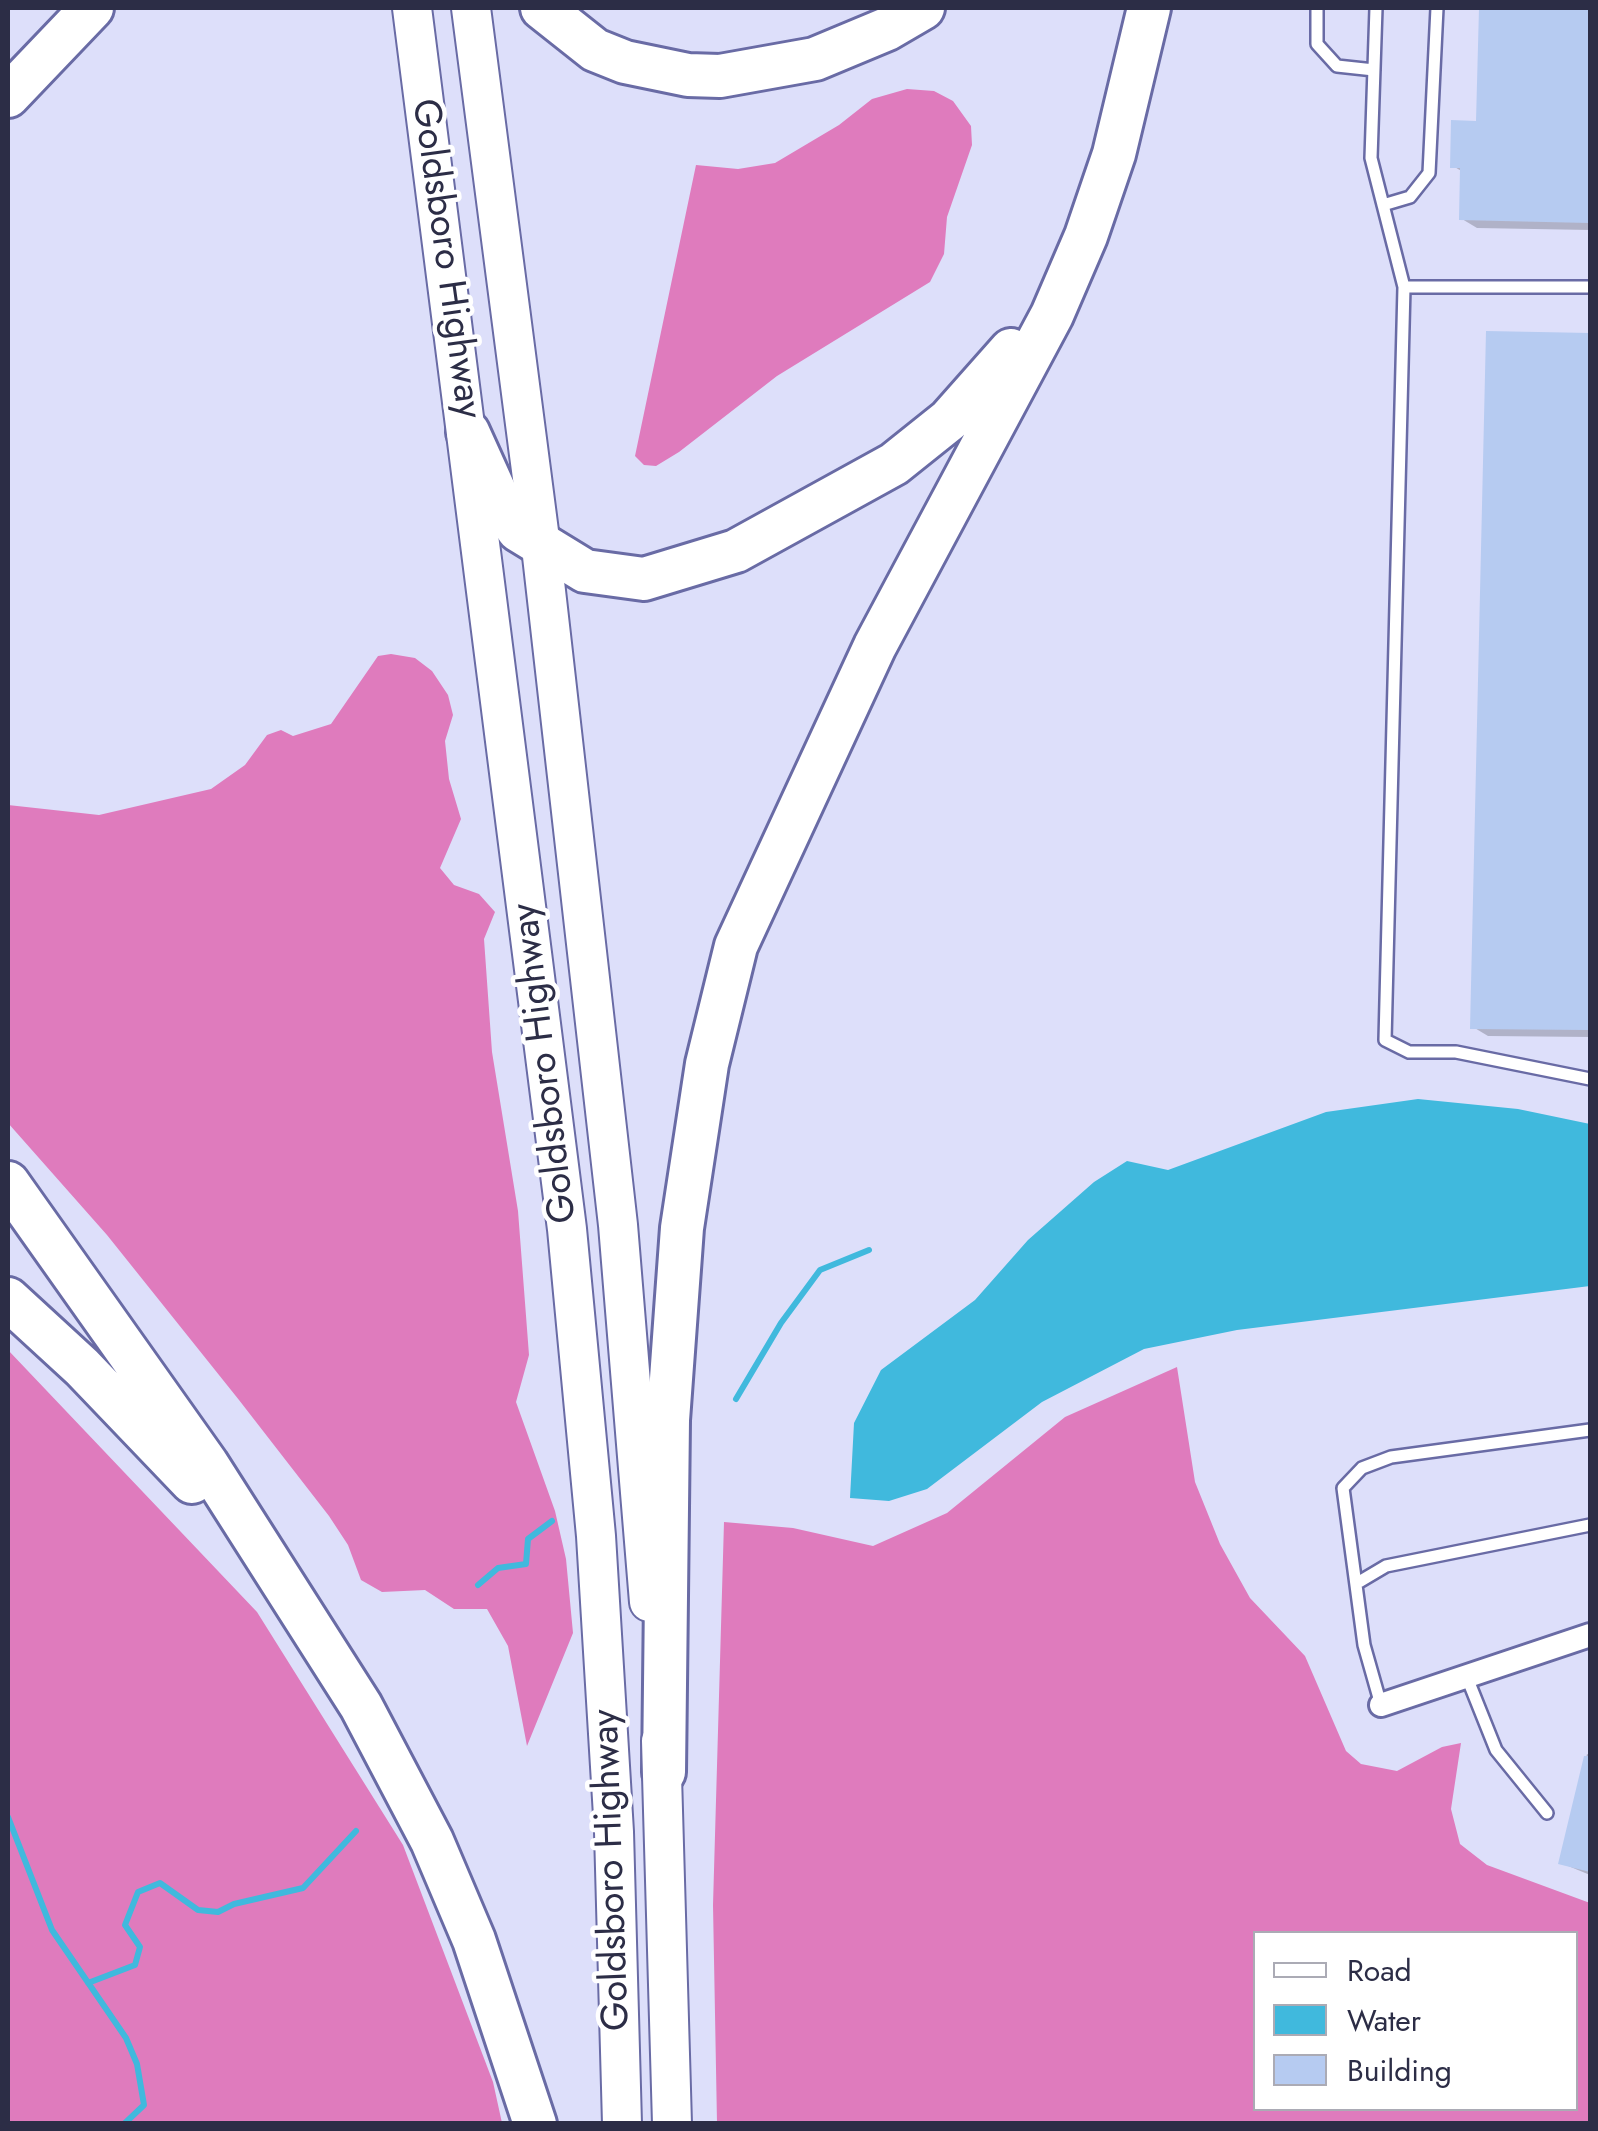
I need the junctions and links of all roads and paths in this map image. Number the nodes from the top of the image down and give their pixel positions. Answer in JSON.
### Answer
{"nodes":[{"id":1,"x":92,"y":8,"type":"edge"},
{"id":2,"x":412,"y":8,"type":"edge"},
{"id":3,"x":470,"y":8,"type":"edge"},
{"id":4,"x":542,"y":8,"type":"edge"},
{"id":5,"x":922,"y":8,"type":"edge"},
{"id":6,"x":1149,"y":8,"type":"edge"},
{"id":7,"x":1317,"y":8,"type":"edge"},
{"id":8,"x":1376,"y":8,"type":"edge"},
{"id":9,"x":1437,"y":8,"type":"edge"},
{"id":10,"x":1374,"y":70,"type":"junction"},
{"id":11,"x":8,"y":96,"type":"edge"},
{"id":12,"x":1384,"y":206,"type":"junction"},
{"id":13,"x":1086,"y":236,"type":"junction"},
{"id":14,"x":1404,"y":287,"type":"junction"},
{"id":15,"x":1590,"y":287,"type":"edge"},
{"id":16,"x":468,"y":432,"type":"junction"},
{"id":17,"x":542,"y":547,"type":"junction"},
{"id":18,"x":1590,"y":1078,"type":"edge"},
{"id":19,"x":8,"y":1183,"type":"edge"},
{"id":20,"x":8,"y":1300,"type":"edge"},
{"id":21,"x":1590,"y":1430,"type":"edge"},
{"id":22,"x":1590,"y":1525,"type":"edge"},
{"id":23,"x":1358,"y":1582,"type":"junction"},
{"id":24,"x":294,"y":1596,"type":"junction"},
{"id":25,"x":1590,"y":1635,"type":"edge"},
{"id":26,"x":1466,"y":1675,"type":"junction"},
{"id":27,"x":1381,"y":1705,"type":"joint"},
{"id":28,"x":664,"y":1772,"type":"junction"},
{"id":29,"x":1547,"y":1813,"type":"dead end"},
{"id":30,"x":535,"y":2124,"type":"edge"},
{"id":31,"x":622,"y":2124,"type":"edge"},
{"id":32,"x":672,"y":2124,"type":"edge"}],
"edges":[{"from":1,"to":11,"type":"highway"},
{"from":2,"to":16,"type":"main road","name":"Goldsboro Highway"},
{"from":3,"to":17,"type":"main road"},
{"from":4,"to":5,"type":"highway"},
{"from":6,"to":13,"type":"highway"},
{"from":7,"to":10,"type":"lane"},
{"from":8,"to":10,"type":"lane"},
{"from":9,"to":12,"type":"lane"},
{"from":10,"to":12,"type":"lane"},
{"from":12,"to":14,"type":"lane"},
{"from":13,"to":17,"type":"highway"},
{"from":13,"to":28,"type":"highway"},
{"from":14,"to":15,"type":"lane"},
{"from":14,"to":18,"type":"lane"},
{"from":16,"to":17,"type":"highway"},
{"from":16,"to":31,"type":"main road","name":"Goldsboro Highway"},
{"from":17,"to":28,"type":"main road"},
{"from":19,"to":24,"type":"highway"},
{"from":20,"to":24,"type":"highway"},
{"from":21,"to":23,"type":"lane"},
{"from":22,"to":23,"type":"lane"},
{"from":23,"to":27,"type":"lane"},
{"from":24,"to":30,"type":"highway"},
{"from":25,"to":26,"type":"street"},
{"from":26,"to":27,"type":"street"},
{"from":26,"to":29,"type":"lane"},
{"from":28,"to":32,"type":"main road"}]}
